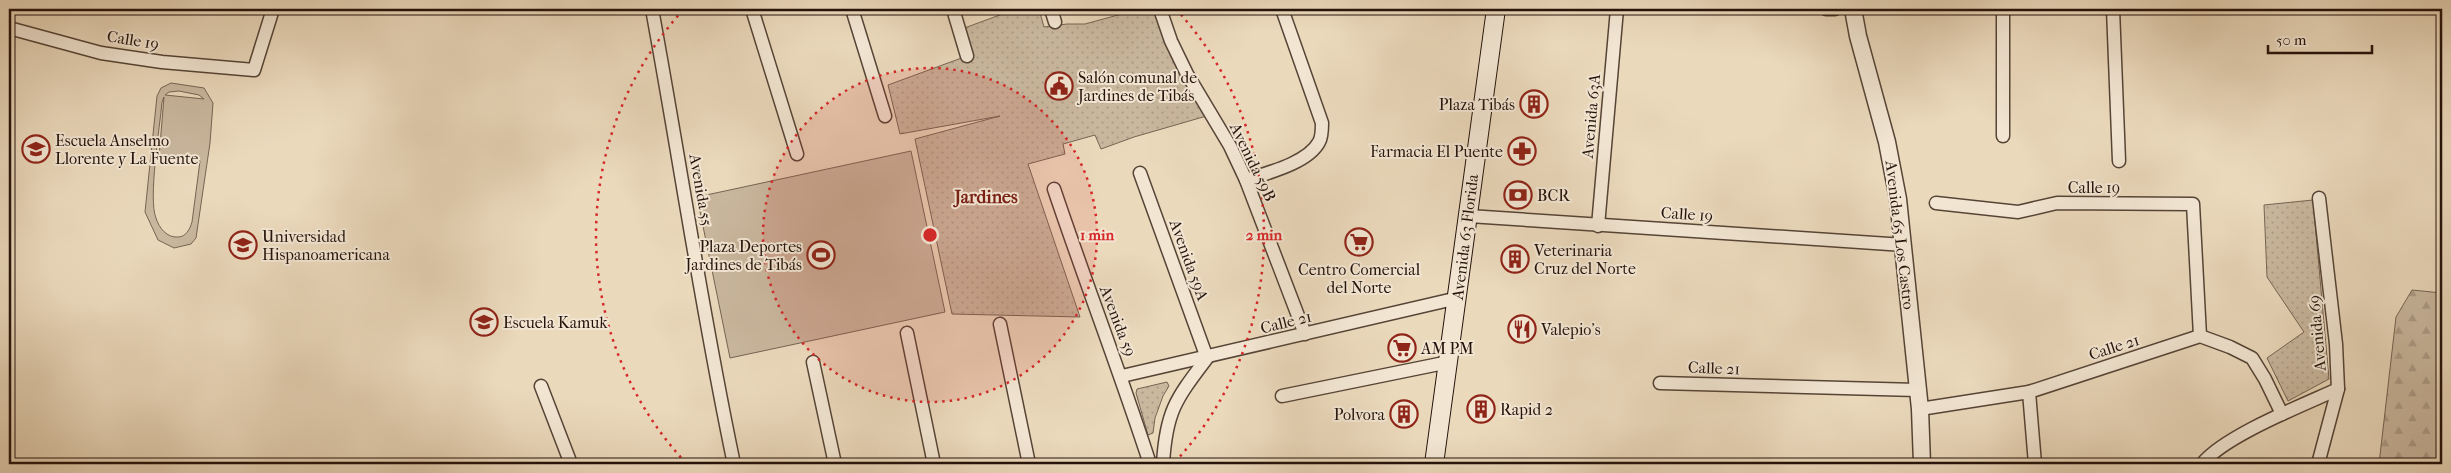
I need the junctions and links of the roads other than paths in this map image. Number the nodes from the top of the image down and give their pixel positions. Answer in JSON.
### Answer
{"nodes":[{"id":1,"x":272,"y":9,"type":"edge"},
{"id":2,"x":652,"y":9,"type":"edge"},
{"id":3,"x":752,"y":9,"type":"edge"},
{"id":4,"x":852,"y":9,"type":"edge"},
{"id":5,"x":953,"y":9,"type":"edge"},
{"id":6,"x":1051,"y":9,"type":"edge"},
{"id":7,"x":1160,"y":9,"type":"edge"},
{"id":8,"x":1282,"y":9,"type":"edge"},
{"id":9,"x":1496,"y":9,"type":"edge"},
{"id":10,"x":1617,"y":9,"type":"edge"},
{"id":11,"x":1826,"y":9,"type":"edge"},
{"id":12,"x":1835,"y":9,"type":"edge"},
{"id":13,"x":1853,"y":9,"type":"edge"},
{"id":14,"x":2003,"y":9,"type":"edge"},
{"id":15,"x":2113,"y":9,"type":"edge"},
{"id":16,"x":1055,"y":22,"type":"dead end"},
{"id":17,"x":9,"y":28,"type":"edge"},
{"id":18,"x":967,"y":56,"type":"dead end"},
{"id":19,"x":885,"y":116,"type":"dead end"},
{"id":20,"x":2003,"y":136,"type":"dead end"},
{"id":21,"x":797,"y":154,"type":"dead end"},
{"id":22,"x":2120,"y":161,"type":"dead end"},
{"id":23,"x":1140,"y":173,"type":"dead end"},
{"id":24,"x":1246,"y":180,"type":"junction"},
{"id":25,"x":1054,"y":189,"type":"dead end"},
{"id":26,"x":2319,"y":198,"type":"dead end"},
{"id":27,"x":1936,"y":203,"type":"dead end"},
{"id":28,"x":1469,"y":216,"type":"junction"},
{"id":29,"x":1598,"y":226,"type":"junction"},
{"id":30,"x":1904,"y":245,"type":"junction"},
{"id":31,"x":1458,"y":298,"type":"junction"},
{"id":32,"x":1000,"y":324,"type":"dead end"},
{"id":33,"x":907,"y":333,"type":"dead end"},
{"id":34,"x":1305,"y":334,"type":"junction"},
{"id":35,"x":2200,"y":336,"type":"junction"},
{"id":36,"x":1207,"y":358,"type":"junction"},
{"id":37,"x":813,"y":362,"type":"dead end"},
{"id":38,"x":1449,"y":362,"type":"junction"},
{"id":39,"x":1122,"y":376,"type":"junction"},
{"id":40,"x":1660,"y":383,"type":"dead end"},
{"id":41,"x":541,"y":386,"type":"dead end"},
{"id":42,"x":2338,"y":389,"type":"junction"},
{"id":43,"x":1917,"y":390,"type":"junction"},
{"id":44,"x":2029,"y":392,"type":"junction"},
{"id":45,"x":1282,"y":396,"type":"dead end"},
{"id":46,"x":1920,"y":409,"type":"junction"},
{"id":47,"x":2282,"y":414,"type":"junction"},
{"id":48,"x":571,"y":464,"type":"edge"},
{"id":49,"x":734,"y":464,"type":"edge"},
{"id":50,"x":835,"y":464,"type":"edge"},
{"id":51,"x":934,"y":464,"type":"edge"},
{"id":52,"x":1029,"y":464,"type":"edge"},
{"id":53,"x":1150,"y":464,"type":"edge"},
{"id":54,"x":1163,"y":464,"type":"edge"},
{"id":55,"x":1434,"y":464,"type":"edge"},
{"id":56,"x":1922,"y":464,"type":"edge"},
{"id":57,"x":2036,"y":464,"type":"edge"},
{"id":58,"x":2202,"y":464,"type":"edge"},
{"id":59,"x":2318,"y":464,"type":"edge"}],
"edges":[{"from":1,"to":17,"type":"street","name":"Calle 19"},
{"from":2,"to":49,"type":"street","name":"Avenida 55"},
{"from":3,"to":21,"type":"street"},
{"from":4,"to":19,"type":"street"},
{"from":5,"to":18,"type":"street"},
{"from":6,"to":16,"type":"street"},
{"from":7,"to":24,"type":"street","name":"Avenida 59B"},
{"from":8,"to":24,"type":"street"},
{"from":9,"to":28,"type":"main road","name":"Avenida 63 Florida"},
{"from":10,"to":29,"type":"street","name":"Avenida 63A"},
{"from":11,"to":12,"type":"street"},
{"from":13,"to":30,"type":"street","name":"Avenida 65 Los Castro"},
{"from":14,"to":20,"type":"street"},
{"from":15,"to":22,"type":"street"},
{"from":23,"to":36,"type":"street","name":"Avenida 59A"},
{"from":24,"to":34,"type":"street","name":"Avenida 59B"},
{"from":25,"to":39,"type":"street","name":"Avenida 59"},
{"from":26,"to":42,"type":"street","name":"Avenida 69"},
{"from":27,"to":35,"type":"street","name":"Calle 19"},
{"from":28,"to":29,"type":"street","name":"Calle 19"},
{"from":28,"to":31,"type":"main road","name":"Avenida 63 Florida"},
{"from":29,"to":30,"type":"street","name":"Calle 19"},
{"from":30,"to":43,"type":"street","name":"Avenida 65 Los Castro"},
{"from":31,"to":34,"type":"street","name":"Calle 21"},
{"from":31,"to":38,"type":"main road","name":"Avenida 63 Florida"},
{"from":32,"to":52,"type":"street"},
{"from":33,"to":51,"type":"street"},
{"from":34,"to":36,"type":"street","name":"Calle 21"},
{"from":35,"to":44,"type":"street","name":"Calle 21"},
{"from":35,"to":47,"type":"street"},
{"from":36,"to":39,"type":"street","name":"Calle 21"},
{"from":36,"to":54,"type":"street"},
{"from":37,"to":50,"type":"street"},
{"from":38,"to":45,"type":"street"},
{"from":38,"to":55,"type":"main road","name":"Avenida 63 Florida"},
{"from":39,"to":53,"type":"street","name":"Avenida 59"},
{"from":40,"to":43,"type":"street","name":"Calle 21"},
{"from":41,"to":48,"type":"street"},
{"from":42,"to":47,"type":"street"},
{"from":42,"to":59,"type":"street","name":"Avenida 69"},
{"from":43,"to":46,"type":"street","name":"Avenida 65 Los Castro"},
{"from":44,"to":46,"type":"street","name":"Calle 21"},
{"from":44,"to":57,"type":"street"},
{"from":46,"to":56,"type":"street","name":"Avenida 65 Los Castro"},
{"from":47,"to":58,"type":"street"}]}
